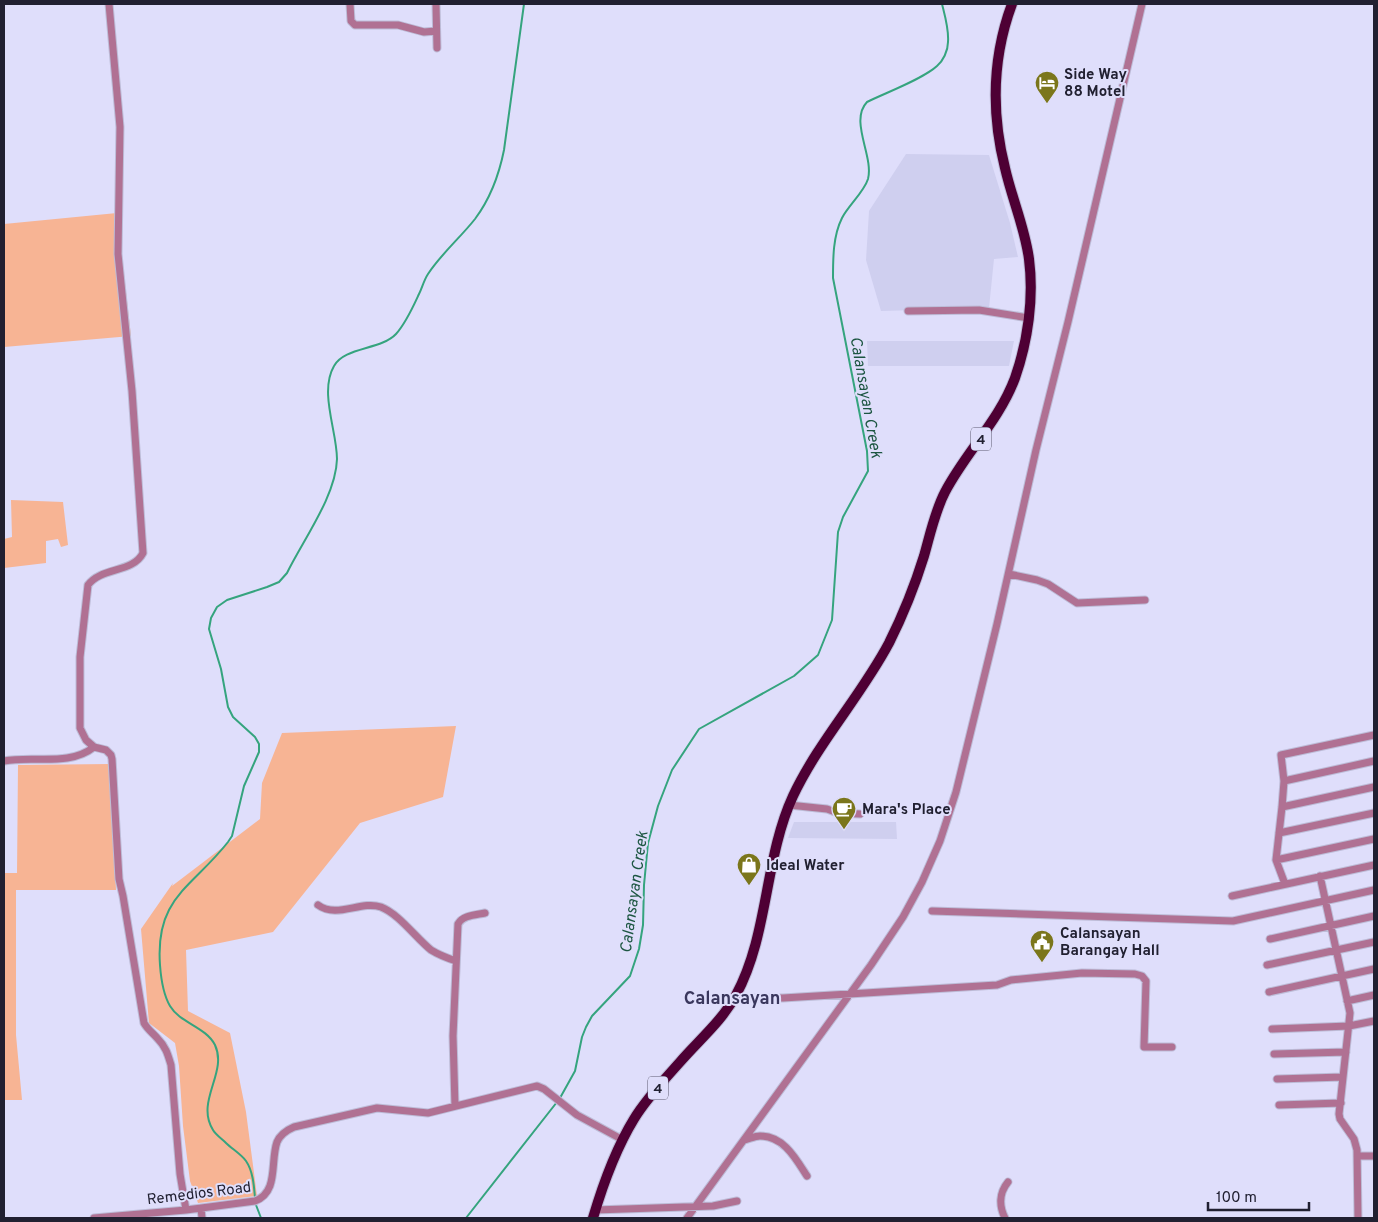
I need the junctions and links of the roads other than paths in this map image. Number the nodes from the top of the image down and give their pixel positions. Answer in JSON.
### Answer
{"nodes":[{"id":1,"x":109,"y":4,"type":"edge"},
{"id":2,"x":350,"y":4,"type":"edge"},
{"id":3,"x":436,"y":4,"type":"edge"},
{"id":4,"x":1012,"y":4,"type":"edge"},
{"id":5,"x":1142,"y":4,"type":"edge"},
{"id":6,"x":436,"y":32,"type":"junction"},
{"id":7,"x":437,"y":48,"type":"dead end"},
{"id":8,"x":908,"y":311,"type":"dead end"},
{"id":9,"x":1029,"y":318,"type":"junction"},
{"id":10,"x":1009,"y":574,"type":"junction"},
{"id":11,"x":1145,"y":600,"type":"dead end"},
{"id":12,"x":1374,"y":735,"type":"edge"},
{"id":13,"x":94,"y":747,"type":"junction"},
{"id":14,"x":1374,"y":761,"type":"edge"},
{"id":15,"x":4,"y":762,"type":"edge"},
{"id":16,"x":1284,"y":781,"type":"junction"},
{"id":17,"x":1374,"y":787,"type":"edge"},
{"id":18,"x":789,"y":805,"type":"junction"},
{"id":19,"x":1282,"y":807,"type":"junction"},
{"id":20,"x":1374,"y":813,"type":"edge"},
{"id":21,"x":860,"y":814,"type":"dead end"},
{"id":22,"x":1279,"y":833,"type":"junction"},
{"id":23,"x":1374,"y":839,"type":"edge"},
{"id":24,"x":1276,"y":860,"type":"junction"},
{"id":25,"x":1374,"y":864,"type":"edge"},
{"id":26,"x":1320,"y":876,"type":"junction"},
{"id":27,"x":1285,"y":884,"type":"junction"},
{"id":28,"x":1374,"y":890,"type":"edge"},
{"id":29,"x":1232,"y":896,"type":"dead end"},
{"id":30,"x":1325,"y":901,"type":"junction"},
{"id":31,"x":318,"y":905,"type":"dead end"},
{"id":32,"x":932,"y":911,"type":"dead end"},
{"id":33,"x":486,"y":913,"type":"dead end"},
{"id":34,"x":1374,"y":916,"type":"edge"},
{"id":35,"x":1331,"y":926,"type":"junction"},
{"id":36,"x":1270,"y":939,"type":"dead end"},
{"id":37,"x":1374,"y":942,"type":"edge"},
{"id":38,"x":1336,"y":950,"type":"junction"},
{"id":39,"x":456,"y":960,"type":"junction"},
{"id":40,"x":1267,"y":966,"type":"dead end"},
{"id":41,"x":1374,"y":969,"type":"edge"},
{"id":42,"x":1342,"y":976,"type":"junction"},
{"id":43,"x":1269,"y":992,"type":"dead end"},
{"id":44,"x":852,"y":994,"type":"junction"},
{"id":45,"x":1374,"y":995,"type":"edge"},
{"id":46,"x":735,"y":998,"type":"junction"},
{"id":47,"x":1347,"y":1001,"type":"junction"},
{"id":48,"x":1374,"y":1021,"type":"edge"},
{"id":49,"x":1349,"y":1026,"type":"junction"},
{"id":50,"x":1272,"y":1029,"type":"dead end"},
{"id":51,"x":1172,"y":1047,"type":"dead end"},
{"id":52,"x":1346,"y":1052,"type":"junction"},
{"id":53,"x":1274,"y":1054,"type":"dead end"},
{"id":54,"x":1343,"y":1077,"type":"junction"},
{"id":55,"x":1276,"y":1079,"type":"dead end"},
{"id":56,"x":1341,"y":1103,"type":"junction"},
{"id":57,"x":1279,"y":1105,"type":"dead end"},
{"id":58,"x":455,"y":1106,"type":"junction"},
{"id":59,"x":623,"y":1140,"type":"junction"},
{"id":60,"x":744,"y":1141,"type":"junction"},
{"id":61,"x":1357,"y":1156,"type":"junction"},
{"id":62,"x":1374,"y":1156,"type":"edge"},
{"id":63,"x":808,"y":1176,"type":"dead end"},
{"id":64,"x":1008,"y":1182,"type":"dead end"},
{"id":65,"x":737,"y":1201,"type":"dead end"},
{"id":66,"x":697,"y":1205,"type":"junction"},
{"id":67,"x":201,"y":1208,"type":"junction"},
{"id":68,"x":186,"y":1210,"type":"junction"},
{"id":69,"x":594,"y":1214,"type":"edge"},
{"id":70,"x":94,"y":1218,"type":"edge"},
{"id":71,"x":202,"y":1218,"type":"edge"},
{"id":72,"x":687,"y":1218,"type":"edge"},
{"id":73,"x":1005,"y":1218,"type":"edge"},
{"id":74,"x":1358,"y":1218,"type":"edge"}],
"edges":[{"from":1,"to":13,"type":"street"},
{"from":2,"to":6,"type":"street"},
{"from":3,"to":6,"type":"street"},
{"from":4,"to":9,"type":"highway","number":"4"},
{"from":5,"to":10,"type":"street"},
{"from":6,"to":7,"type":"street"},
{"from":8,"to":9,"type":"street"},
{"from":9,"to":18,"type":"highway","number":"4"},
{"from":10,"to":11,"type":"street"},
{"from":10,"to":44,"type":"street"},
{"from":12,"to":16,"type":"street"},
{"from":13,"to":15,"type":"street"},
{"from":13,"to":68,"type":"street"},
{"from":14,"to":16,"type":"street"},
{"from":16,"to":19,"type":"street"},
{"from":17,"to":19,"type":"street"},
{"from":18,"to":21,"type":"street"},
{"from":18,"to":46,"type":"highway","number":"4"},
{"from":19,"to":22,"type":"street"},
{"from":20,"to":22,"type":"street"},
{"from":22,"to":24,"type":"street"},
{"from":23,"to":24,"type":"street"},
{"from":24,"to":27,"type":"street"},
{"from":25,"to":26,"type":"street"},
{"from":26,"to":27,"type":"street"},
{"from":26,"to":30,"type":"street"},
{"from":27,"to":29,"type":"street"},
{"from":28,"to":30,"type":"street"},
{"from":30,"to":32,"type":"street"},
{"from":30,"to":35,"type":"street"},
{"from":31,"to":39,"type":"street"},
{"from":33,"to":39,"type":"street"},
{"from":34,"to":35,"type":"street"},
{"from":35,"to":36,"type":"street"},
{"from":35,"to":38,"type":"street"},
{"from":37,"to":38,"type":"street"},
{"from":38,"to":40,"type":"street"},
{"from":38,"to":42,"type":"street"},
{"from":39,"to":58,"type":"street"},
{"from":41,"to":42,"type":"street"},
{"from":42,"to":43,"type":"street"},
{"from":42,"to":47,"type":"street"},
{"from":44,"to":46,"type":"street"},
{"from":44,"to":51,"type":"street"},
{"from":44,"to":60,"type":"street"},
{"from":45,"to":47,"type":"street"},
{"from":46,"to":59,"type":"highway","number":"4"},
{"from":47,"to":49,"type":"street"},
{"from":48,"to":49,"type":"street"},
{"from":49,"to":50,"type":"street"},
{"from":49,"to":52,"type":"street"},
{"from":52,"to":53,"type":"street"},
{"from":52,"to":54,"type":"street"},
{"from":54,"to":55,"type":"street"},
{"from":54,"to":56,"type":"street"},
{"from":56,"to":57,"type":"street"},
{"from":56,"to":61,"type":"street"},
{"from":58,"to":59,"type":"street","name":"Remedios Road"},
{"from":58,"to":67,"type":"street","name":"Remedios Road"},
{"from":59,"to":69,"type":"highway","number":"4"},
{"from":60,"to":63,"type":"street"},
{"from":60,"to":66,"type":"street"},
{"from":61,"to":62,"type":"street"},
{"from":61,"to":74,"type":"street"},
{"from":64,"to":73,"type":"street"},
{"from":65,"to":66,"type":"street"},
{"from":66,"to":69,"type":"street"},
{"from":66,"to":72,"type":"street"},
{"from":67,"to":68,"type":"street","name":"Remedios Road"},
{"from":67,"to":71,"type":"street"},
{"from":68,"to":70,"type":"street","name":"Remedios Road"}]}
